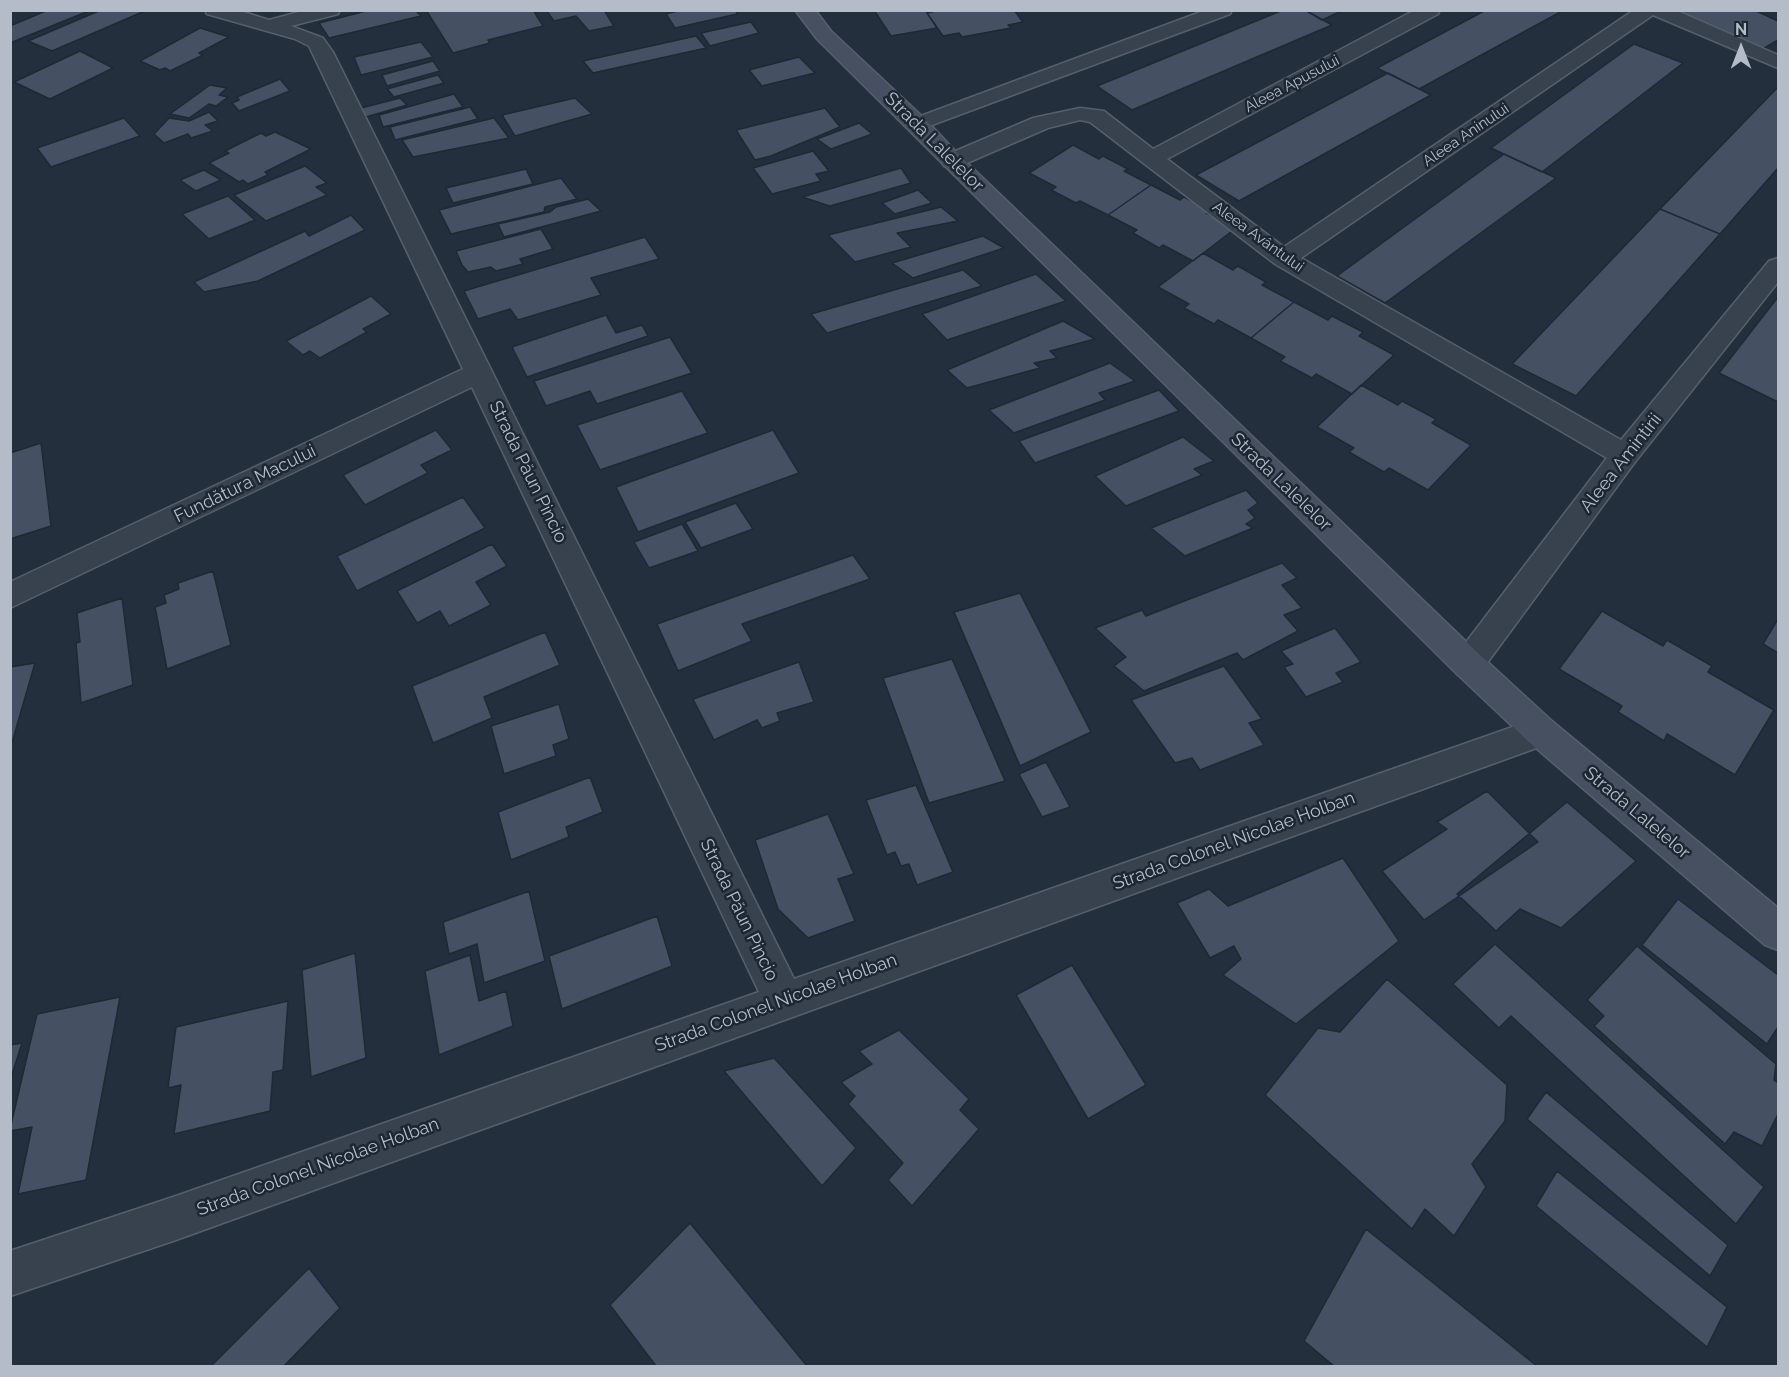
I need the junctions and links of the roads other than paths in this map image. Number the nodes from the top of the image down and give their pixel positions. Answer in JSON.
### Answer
{"nodes":[{"id":1,"x":214,"y":10,"type":"edge"},
{"id":2,"x":331,"y":10,"type":"edge"},
{"id":3,"x":804,"y":10,"type":"edge"},
{"id":4,"x":1224,"y":10,"type":"edge"},
{"id":5,"x":1431,"y":10,"type":"edge"},
{"id":6,"x":1648,"y":10,"type":"edge"},
{"id":7,"x":1657,"y":10,"type":"edge"},
{"id":8,"x":271,"y":25,"type":"junction"},
{"id":9,"x":1779,"y":62,"type":"edge"},
{"id":10,"x":917,"y":124,"type":"junction"},
{"id":11,"x":1153,"y":158,"type":"junction"},
{"id":12,"x":952,"y":161,"type":"junction"},
{"id":13,"x":1284,"y":259,"type":"junction"},
{"id":14,"x":1779,"y":266,"type":"edge"},
{"id":15,"x":480,"y":372,"type":"junction"},
{"id":16,"x":1625,"y":455,"type":"junction"},
{"id":17,"x":10,"y":596,"type":"edge"},
{"id":18,"x":1468,"y":664,"type":"junction"},
{"id":19,"x":1541,"y":732,"type":"junction"},
{"id":20,"x":1779,"y":932,"type":"edge"},
{"id":21,"x":783,"y":1000,"type":"junction"},
{"id":22,"x":10,"y":1274,"type":"edge"}],
"edges":[{"from":1,"to":8,"type":"street","name":"Strada Păun Pincio"},
{"from":2,"to":8,"type":"street"},
{"from":3,"to":10,"type":"street","name":"Strada Lalelelor"},
{"from":4,"to":10,"type":"lane"},
{"from":5,"to":11,"type":"street","name":"Aleea Apusului"},
{"from":6,"to":13,"type":"street","name":"Aleea Aninului"},
{"from":7,"to":9,"type":"street"},
{"from":8,"to":15,"type":"street","name":"Strada Păun Pincio"},
{"from":10,"to":12,"type":"street","name":"Strada Lalelelor"},
{"from":11,"to":12,"type":"street","name":"Aleea Avântului"},
{"from":11,"to":13,"type":"street","name":"Aleea Avântului"},
{"from":12,"to":18,"type":"street","name":"Strada Lalelelor"},
{"from":13,"to":16,"type":"street","name":"Aleea Avântului"},
{"from":14,"to":16,"type":"street","name":"Aleea Amintirii"},
{"from":15,"to":17,"type":"street","name":"Fundătura Macului"},
{"from":15,"to":21,"type":"street","name":"Strada Păun Pincio"},
{"from":16,"to":18,"type":"street","name":"Aleea Amintirii"},
{"from":18,"to":19,"type":"street","name":"Strada Lalelelor"},
{"from":19,"to":20,"type":"street","name":"Strada Lalelelor"},
{"from":19,"to":21,"type":"street","name":"Strada Colonel Nicolae Holban"},
{"from":21,"to":22,"type":"street","name":"Strada Colonel Nicolae Holban"}]}
